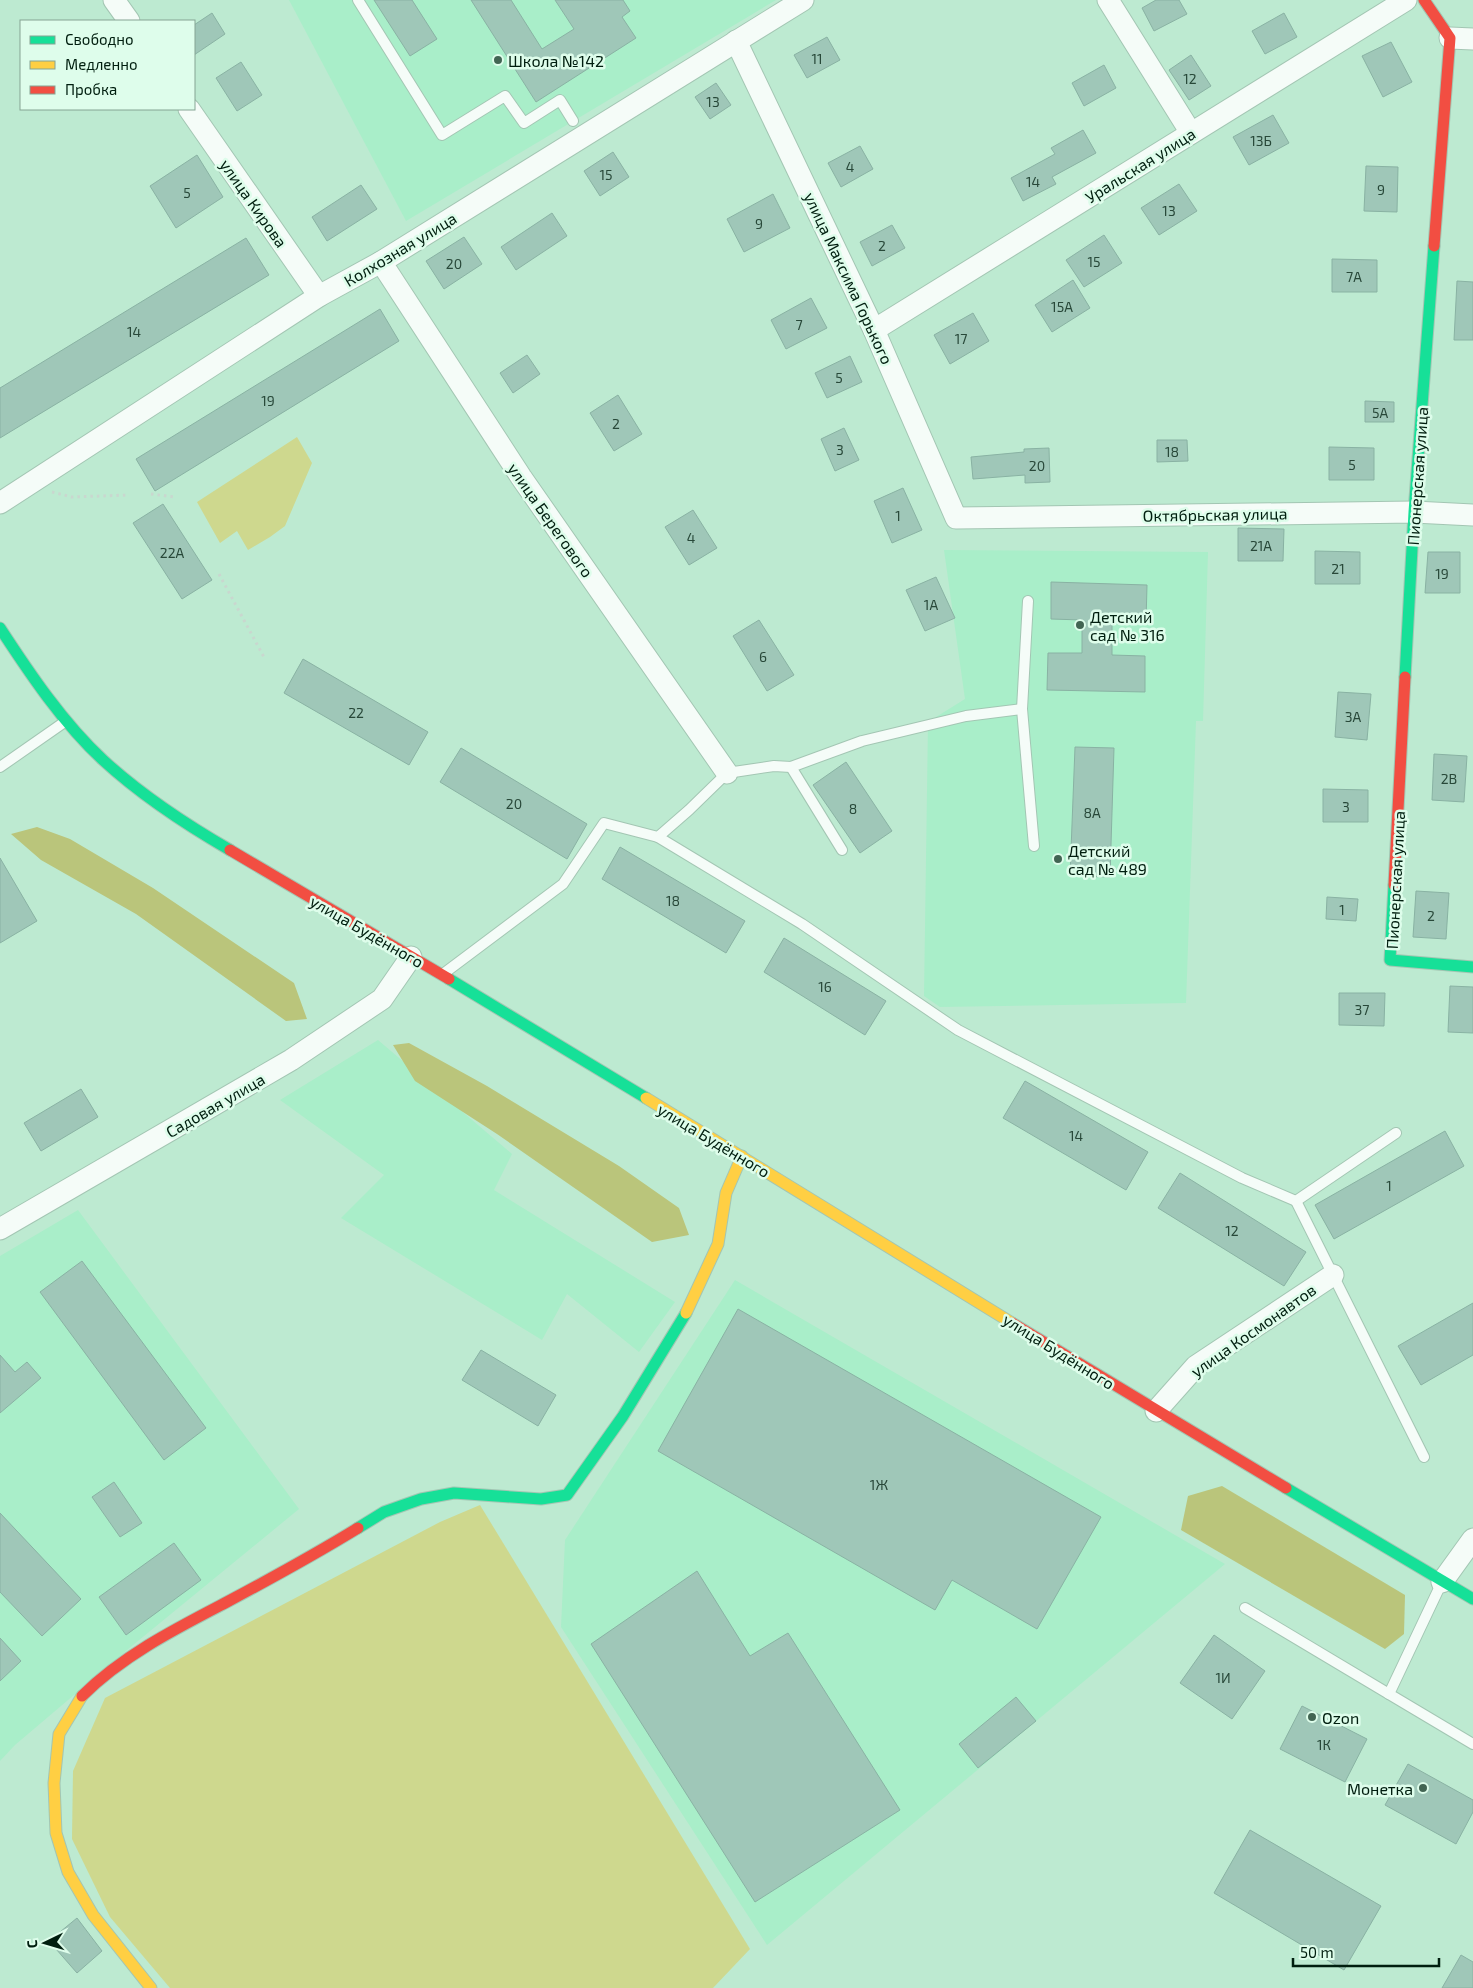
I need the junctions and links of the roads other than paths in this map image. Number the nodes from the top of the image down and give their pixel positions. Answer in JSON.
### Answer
{"nodes":[{"id":1,"x":114,"y":0,"type":"edge"},
{"id":2,"x":358,"y":0,"type":"edge"},
{"id":3,"x":803,"y":0,"type":"edge"},
{"id":4,"x":1108,"y":0,"type":"edge"},
{"id":5,"x":1406,"y":0,"type":"edge"},
{"id":6,"x":1424,"y":0,"type":"edge"},
{"id":7,"x":128,"y":20,"type":"edge"},
{"id":8,"x":1450,"y":38,"type":"junction"},
{"id":9,"x":1473,"y":40,"type":"edge"},
{"id":10,"x":736,"y":41,"type":"junction"},
{"id":11,"x":190,"y":110,"type":"edge"},
{"id":12,"x":573,"y":121,"type":"dead end"},
{"id":13,"x":1191,"y":133,"type":"junction"},
{"id":14,"x":381,"y":262,"type":"junction"},
{"id":15,"x":319,"y":296,"type":"junction"},
{"id":16,"x":874,"y":330,"type":"junction"},
{"id":17,"x":0,"y":503,"type":"edge"},
{"id":18,"x":1414,"y":512,"type":"junction"},
{"id":19,"x":1473,"y":515,"type":"edge"},
{"id":20,"x":956,"y":518,"type":"joint"},
{"id":21,"x":1028,"y":601,"type":"dead end"},
{"id":22,"x":0,"y":628,"type":"edge"},
{"id":23,"x":1022,"y":709,"type":"junction"},
{"id":24,"x":67,"y":720,"type":"junction"},
{"id":25,"x":0,"y":767,"type":"edge"},
{"id":26,"x":791,"y":767,"type":"junction"},
{"id":27,"x":727,"y":773,"type":"junction"},
{"id":28,"x":658,"y":837,"type":"junction"},
{"id":29,"x":1034,"y":846,"type":"dead end"},
{"id":30,"x":842,"y":850,"type":"dead end"},
{"id":31,"x":411,"y":957,"type":"junction"},
{"id":32,"x":1473,"y":967,"type":"edge"},
{"id":33,"x":442,"y":975,"type":"junction"},
{"id":34,"x":1396,"y":1133,"type":"dead end"},
{"id":35,"x":742,"y":1156,"type":"junction"},
{"id":36,"x":1296,"y":1201,"type":"junction"},
{"id":37,"x":0,"y":1229,"type":"edge"},
{"id":38,"x":1332,"y":1275,"type":"junction"},
{"id":39,"x":1156,"y":1411,"type":"junction"},
{"id":40,"x":1424,"y":1457,"type":"dead end"},
{"id":41,"x":1473,"y":1539,"type":"edge"},
{"id":42,"x":1442,"y":1582,"type":"junction"},
{"id":43,"x":1473,"y":1599,"type":"edge"},
{"id":44,"x":1245,"y":1608,"type":"dead end"},
{"id":45,"x":1389,"y":1694,"type":"junction"},
{"id":46,"x":1473,"y":1744,"type":"edge"},
{"id":47,"x":151,"y":1988,"type":"edge"}],
"edges":[{"from":1,"to":7,"type":"street"},
{"from":2,"to":12,"type":"lane"},
{"from":3,"to":10,"type":"street","name":"Колхозная улица"},
{"from":4,"to":13,"type":"street"},
{"from":5,"to":13,"type":"street","name":"Уральская улица"},
{"from":6,"to":8,"type":"street"},
{"from":8,"to":9,"type":"street"},
{"from":8,"to":18,"type":"street","name":"Пионерская улица"},
{"from":10,"to":14,"type":"street","name":"Колхозная улица"},
{"from":10,"to":16,"type":"street","name":"улица Максима Горького"},
{"from":11,"to":15,"type":"street","name":"улица Кирова"},
{"from":13,"to":16,"type":"street","name":"Уральская улица"},
{"from":14,"to":15,"type":"street","name":"Колхозная улица"},
{"from":14,"to":27,"type":"street","name":"улица Берегового"},
{"from":15,"to":17,"type":"street","name":"Колхозная улица"},
{"from":16,"to":20,"type":"street","name":"улица Максима Горького"},
{"from":18,"to":19,"type":"street","name":"Октябрьская улица"},
{"from":18,"to":20,"type":"street","name":"Октябрьская улица"},
{"from":18,"to":32,"type":"street","name":"Пионерская улица"},
{"from":21,"to":23,"type":"lane"},
{"from":22,"to":24,"type":"street","name":"улица Будённого"},
{"from":23,"to":26,"type":"lane"},
{"from":23,"to":29,"type":"lane"},
{"from":24,"to":25,"type":"lane"},
{"from":24,"to":31,"type":"street","name":"улица Будённого"},
{"from":26,"to":27,"type":"lane"},
{"from":26,"to":30,"type":"lane"},
{"from":27,"to":28,"type":"lane"},
{"from":28,"to":33,"type":"lane"},
{"from":28,"to":36,"type":"lane"},
{"from":31,"to":33,"type":"street","name":"улица Будённого"},
{"from":31,"to":37,"type":"street","name":"Садовая улица"},
{"from":33,"to":35,"type":"street","name":"улица Будённого"},
{"from":34,"to":36,"type":"lane"},
{"from":35,"to":39,"type":"street","name":"улица Будённого"},
{"from":35,"to":47,"type":"street"},
{"from":36,"to":38,"type":"lane"},
{"from":38,"to":39,"type":"street","name":"улица Космонавтов"},
{"from":38,"to":40,"type":"lane"},
{"from":39,"to":42,"type":"street","name":"улица Будённого"},
{"from":41,"to":42,"type":"street"},
{"from":42,"to":43,"type":"street","name":"улица Будённого"},
{"from":42,"to":45,"type":"lane"},
{"from":44,"to":45,"type":"lane"},
{"from":45,"to":46,"type":"lane"}]}
